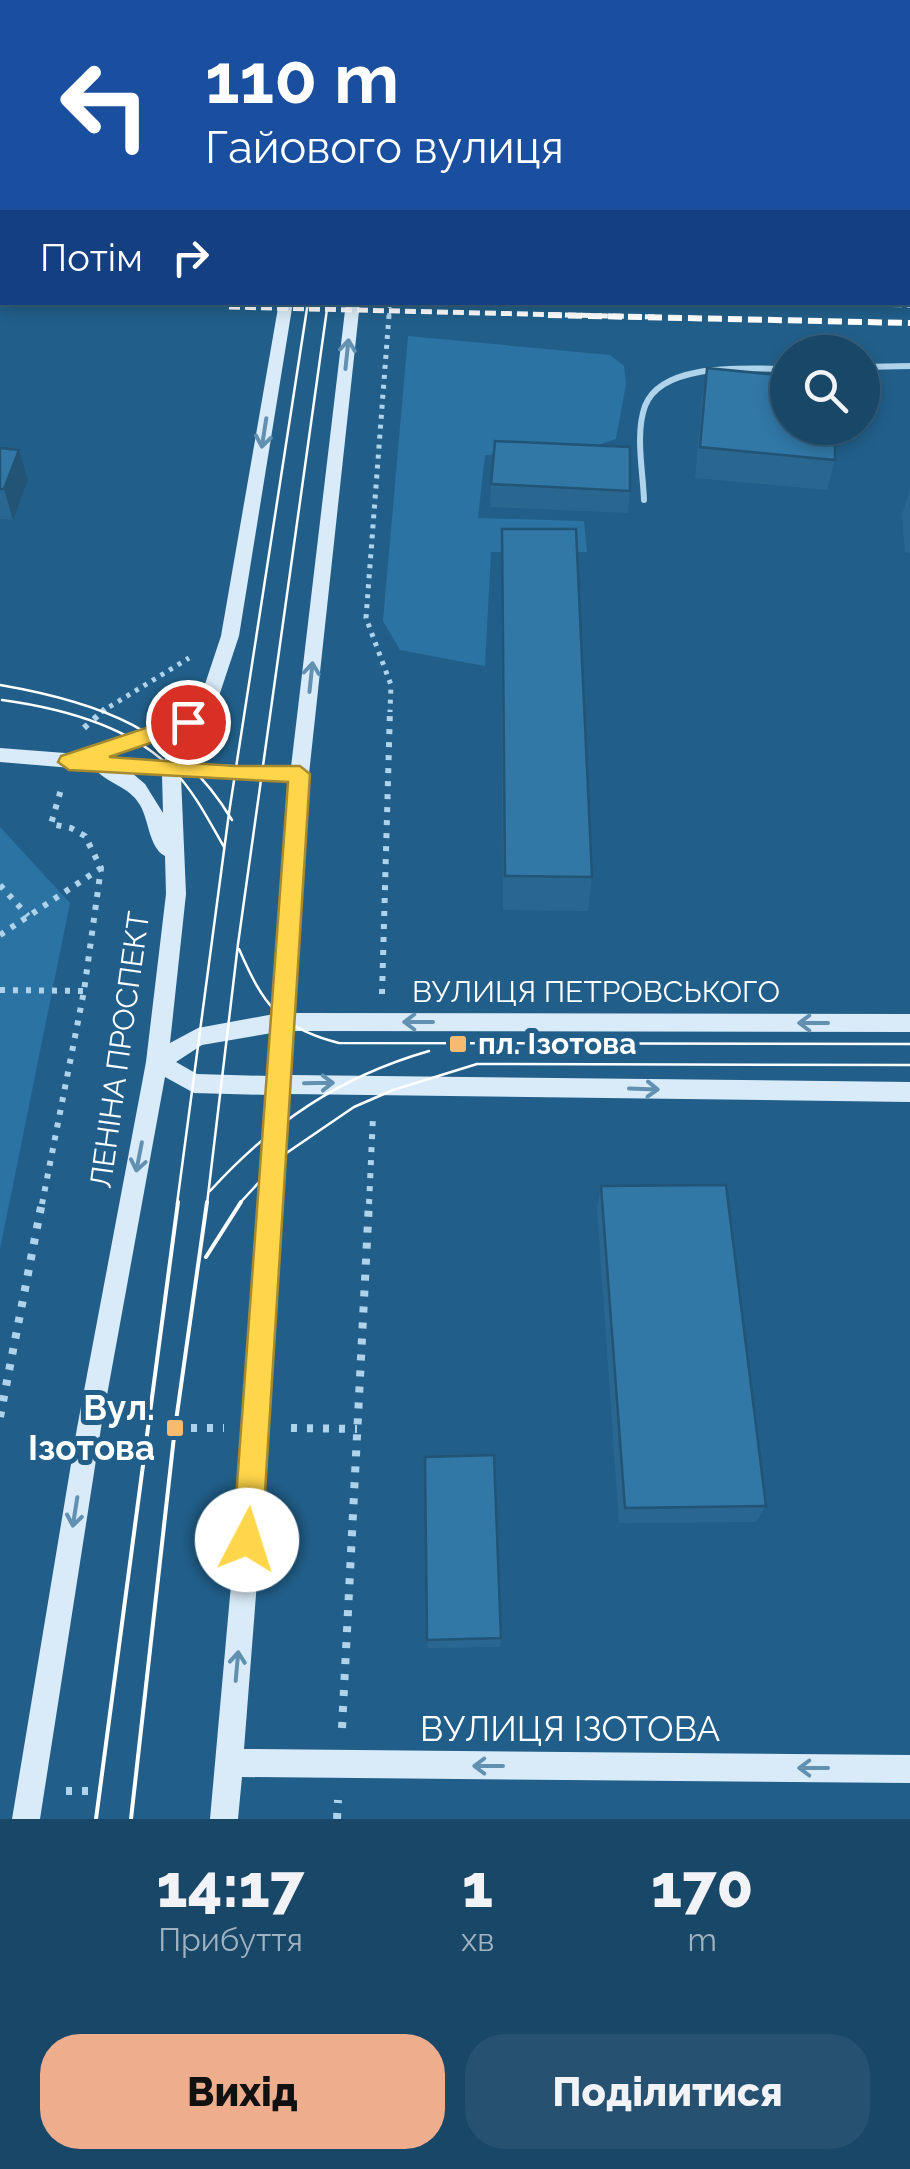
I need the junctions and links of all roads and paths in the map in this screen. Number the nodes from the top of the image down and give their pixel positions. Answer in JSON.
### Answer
{"nodes":[{"id":1,"x":285,"y":305,"type":"edge"},
{"id":2,"x":352,"y":305,"type":"edge"},
{"id":3,"x":390,"y":305,"type":"edge"},
{"id":4,"x":910,"y":366,"type":"edge"},
{"id":5,"x":880,"y":367,"type":"edge"},
{"id":6,"x":770,"y":370,"type":"edge"},
{"id":7,"x":644,"y":500,"type":"dead end"},
{"id":8,"x":188,"y":722,"type":"junction"},
{"id":9,"x":0,"y":754,"type":"edge"},
{"id":10,"x":69,"y":762,"type":"junction"},
{"id":11,"x":171,"y":768,"type":"junction"},
{"id":12,"x":300,"y":774,"type":"junction"},
{"id":13,"x":50,"y":824,"type":"dead end"},
{"id":14,"x":101,"y":868,"type":"junction"},
{"id":15,"x":0,"y":886,"type":"edge"},
{"id":16,"x":176,"y":894,"type":"junction"},
{"id":17,"x":28,"y":916,"type":"junction"},
{"id":18,"x":0,"y":935,"type":"edge"},
{"id":19,"x":0,"y":990,"type":"edge"},
{"id":20,"x":84,"y":991,"type":"junction"},
{"id":21,"x":281,"y":1022,"type":"junction"},
{"id":22,"x":381,"y":1022,"type":"junction"},
{"id":23,"x":910,"y":1023,"type":"edge"},
{"id":24,"x":157,"y":1062,"type":"junction"},
{"id":25,"x":377,"y":1083,"type":"junction"},
{"id":26,"x":278,"y":1084,"type":"junction"},
{"id":27,"x":910,"y":1092,"type":"edge"},
{"id":28,"x":0,"y":1359,"type":"edge"},
{"id":29,"x":12,"y":1359,"type":"junction"},
{"id":30,"x":0,"y":1416,"type":"edge"},
{"id":31,"x":229,"y":1764,"type":"junction"},
{"id":32,"x":340,"y":1764,"type":"junction"},
{"id":33,"x":910,"y":1769,"type":"edge"},
{"id":34,"x":26,"y":1819,"type":"edge"},
{"id":35,"x":224,"y":1819,"type":"edge"},
{"id":36,"x":336,"y":1819,"type":"edge"}],
"edges":[{"from":1,"to":8,"type":"main road","name":"ЛЕНІНА ПРОСПЕКТ","one_way":true},
{"from":12,"to":2,"type":"main road","one_way":true},
{"from":3,"to":22,"type":"path"},
{"from":4,"to":5,"type":"lane"},
{"from":6,"to":7,"type":"lane"},
{"from":8,"to":10,"type":"main road"},
{"from":8,"to":11,"type":"main road","name":"ЛЕНІНА ПРОСПЕКТ"},
{"from":9,"to":10,"type":"main road"},
{"from":10,"to":11,"type":"main road"},
{"from":10,"to":16,"type":"main road"},
{"from":11,"to":12,"type":"main road"},
{"from":11,"to":16,"type":"main road","name":"ЛЕНІНА ПРОСПЕКТ"},
{"from":12,"to":21,"type":"main road"},
{"from":13,"to":14,"type":"path"},
{"from":14,"to":17,"type":"path"},
{"from":14,"to":20,"type":"path"},
{"from":15,"to":17,"type":"path"},
{"from":16,"to":24,"type":"main road","name":"ЛЕНІНА ПРОСПЕКТ"},
{"from":17,"to":18,"type":"path"},
{"from":19,"to":20,"type":"path"},
{"from":20,"to":29,"type":"path"},
{"from":21,"to":22,"type":"main road","name":"ВУЛИЦЯ ПЕТРОВСЬКОГО"},
{"from":21,"to":24,"type":"main road","name":"ВУЛИЦЯ ПЕТРОВСЬКОГО"},
{"from":21,"to":26,"type":"main road"},
{"from":23,"to":22,"type":"main road","name":"ВУЛИЦЯ ПЕТРОВСЬКОГО","one_way":true},
{"from":24,"to":26,"type":"main road"},
{"from":24,"to":34,"type":"main road","name":"ЛЕНІНА ПРОСПЕКТ","one_way":true},
{"from":26,"to":25,"type":"main road","one_way":true},
{"from":25,"to":27,"type":"main road","one_way":true},
{"from":25,"to":32,"type":"path"},
{"from":31,"to":26,"type":"main road","one_way":true},
{"from":28,"to":29,"type":"path"},
{"from":29,"to":30,"type":"path"},
{"from":31,"to":32,"type":"main road","name":"ВУЛИЦЯ ІЗОТОВА"},
{"from":31,"to":35,"type":"main road"},
{"from":33,"to":32,"type":"main road","name":"ВУЛИЦЯ ІЗОТОВА","one_way":true},
{"from":32,"to":36,"type":"path"}]}
